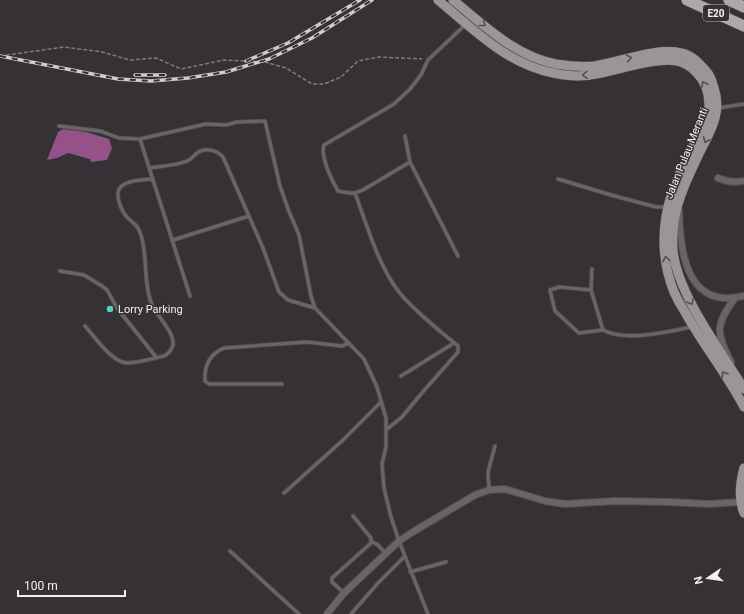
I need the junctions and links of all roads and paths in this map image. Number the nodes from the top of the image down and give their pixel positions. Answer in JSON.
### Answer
{"nodes":[{"id":1,"x":438,"y":0,"type":"edge"},
{"id":2,"x":453,"y":0,"type":"edge"},
{"id":3,"x":687,"y":0,"type":"edge"},
{"id":4,"x":729,"y":0,"type":"edge"},
{"id":5,"x":744,"y":6,"type":"edge"},
{"id":6,"x":467,"y":24,"type":"junction"},
{"id":7,"x":744,"y":26,"type":"edge"},
{"id":8,"x":0,"y":56,"type":"edge"},
{"id":9,"x":428,"y":60,"type":"junction"},
{"id":10,"x":744,"y":104,"type":"edge"},
{"id":11,"x":718,"y":108,"type":"junction"},
{"id":12,"x":58,"y":126,"type":"dead end"},
{"id":13,"x":405,"y":136,"type":"dead end"},
{"id":14,"x":140,"y":139,"type":"junction"},
{"id":15,"x":410,"y":162,"type":"junction"},
{"id":16,"x":149,"y":168,"type":"junction"},
{"id":17,"x":718,"y":178,"type":"dead end"},
{"id":18,"x":153,"y":179,"type":"junction"},
{"id":19,"x":558,"y":180,"type":"dead end"},
{"id":20,"x":744,"y":180,"type":"edge"},
{"id":21,"x":355,"y":193,"type":"junction"},
{"id":22,"x":678,"y":203,"type":"junction"},
{"id":23,"x":667,"y":207,"type":"junction"},
{"id":24,"x":249,"y":216,"type":"junction"},
{"id":25,"x":173,"y":240,"type":"junction"},
{"id":26,"x":458,"y":256,"type":"dead end"},
{"id":27,"x":592,"y":269,"type":"dead end"},
{"id":28,"x":60,"y":271,"type":"dead end"},
{"id":29,"x":591,"y":290,"type":"junction"},
{"id":30,"x":190,"y":296,"type":"dead end"},
{"id":31,"x":744,"y":296,"type":"edge"},
{"id":32,"x":735,"y":298,"type":"junction"},
{"id":33,"x":315,"y":308,"type":"junction"},
{"id":34,"x":85,"y":326,"type":"dead end"},
{"id":35,"x":693,"y":327,"type":"junction"},
{"id":36,"x":603,"y":330,"type":"junction"},
{"id":37,"x":454,"y":343,"type":"junction"},
{"id":38,"x":349,"y":344,"type":"junction"},
{"id":39,"x":156,"y":357,"type":"junction"},
{"id":40,"x":402,"y":376,"type":"dead end"},
{"id":41,"x":282,"y":384,"type":"dead end"},
{"id":42,"x":742,"y":386,"type":"edge"},
{"id":43,"x":381,"y":402,"type":"junction"},
{"id":44,"x":744,"y":407,"type":"edge"},
{"id":45,"x":386,"y":430,"type":"junction"},
{"id":46,"x":495,"y":446,"type":"dead end"},
{"id":47,"x":744,"y":468,"type":"edge"},
{"id":48,"x":489,"y":490,"type":"junction"},
{"id":49,"x":284,"y":493,"type":"dead end"},
{"id":50,"x":740,"y":502,"type":"junction"},
{"id":51,"x":744,"y":513,"type":"edge"},
{"id":52,"x":353,"y":516,"type":"dead end"},
{"id":53,"x":371,"y":541,"type":"junction"},
{"id":54,"x":399,"y":541,"type":"junction"},
{"id":55,"x":230,"y":551,"type":"dead end"},
{"id":56,"x":385,"y":553,"type":"junction"},
{"id":57,"x":405,"y":556,"type":"junction"},
{"id":58,"x":446,"y":562,"type":"dead end"},
{"id":59,"x":410,"y":572,"type":"junction"},
{"id":60,"x":344,"y":593,"type":"junction"},
{"id":61,"x":299,"y":614,"type":"edge"},
{"id":62,"x":327,"y":614,"type":"edge"},
{"id":63,"x":351,"y":614,"type":"edge"},
{"id":64,"x":428,"y":614,"type":"edge"}],
"edges":[{"from":1,"to":6,"type":"main road","name":"Jalan Pulau Meranti"},
{"from":2,"to":11,"type":"main road","name":"Jalan Pulau Meranti","one_way":true},
{"from":3,"to":7,"type":"highway","number":"E20"},
{"from":4,"to":5,"type":"highway","number":"E20"},
{"from":6,"to":9,"type":"lane"},
{"from":23,"to":6,"type":"main road","name":"Jalan Pulau Meranti","one_way":true},
{"from":8,"to":9,"type":"path"},
{"from":9,"to":21,"type":"lane"},
{"from":10,"to":11,"type":"lane"},
{"from":11,"to":22,"type":"main road","name":"Jalan Pulau Meranti","one_way":true},
{"from":12,"to":14,"type":"lane"},
{"from":13,"to":15,"type":"lane"},
{"from":14,"to":16,"type":"lane"},
{"from":14,"to":33,"type":"lane"},
{"from":15,"to":21,"type":"lane"},
{"from":15,"to":26,"type":"lane"},
{"from":16,"to":18,"type":"lane"},
{"from":16,"to":24,"type":"lane"},
{"from":17,"to":20,"type":"street"},
{"from":18,"to":25,"type":"lane"},
{"from":18,"to":39,"type":"lane"},
{"from":19,"to":23,"type":"lane"},
{"from":21,"to":37,"type":"lane"},
{"from":22,"to":32,"type":"street"},
{"from":22,"to":42,"type":"main road","name":"Jalan Pulau Meranti","one_way":true},
{"from":35,"to":23,"type":"main road","name":"Jalan Pulau Meranti","one_way":true},
{"from":24,"to":25,"type":"lane"},
{"from":24,"to":33,"type":"lane"},
{"from":25,"to":30,"type":"lane"},
{"from":27,"to":29,"type":"lane"},
{"from":28,"to":39,"type":"lane"},
{"from":29,"to":36,"type":"lane"},
{"from":29,"to":36,"type":"lane"},
{"from":31,"to":32,"type":"street"},
{"from":32,"to":42,"type":"street"},
{"from":33,"to":38,"type":"lane"},
{"from":34,"to":39,"type":"lane"},
{"from":35,"to":36,"type":"lane"},
{"from":44,"to":35,"type":"main road","name":"Jalan Pulau Meranti","one_way":true},
{"from":37,"to":40,"type":"lane"},
{"from":37,"to":45,"type":"lane"},
{"from":38,"to":41,"type":"lane"},
{"from":38,"to":43,"type":"lane"},
{"from":43,"to":45,"type":"lane"},
{"from":43,"to":49,"type":"lane"},
{"from":45,"to":54,"type":"lane"},
{"from":46,"to":48,"type":"lane"},
{"from":47,"to":50,"type":"main road"},
{"from":48,"to":50,"type":"street"},
{"from":48,"to":54,"type":"street"},
{"from":50,"to":51,"type":"main road"},
{"from":52,"to":53,"type":"lane"},
{"from":53,"to":56,"type":"lane"},
{"from":53,"to":60,"type":"lane"},
{"from":54,"to":56,"type":"street"},
{"from":54,"to":57,"type":"lane"},
{"from":55,"to":61,"type":"lane"},
{"from":56,"to":60,"type":"street"},
{"from":57,"to":59,"type":"lane"},
{"from":57,"to":63,"type":"lane"},
{"from":58,"to":59,"type":"lane"},
{"from":59,"to":64,"type":"lane"},
{"from":60,"to":62,"type":"street"}]}
